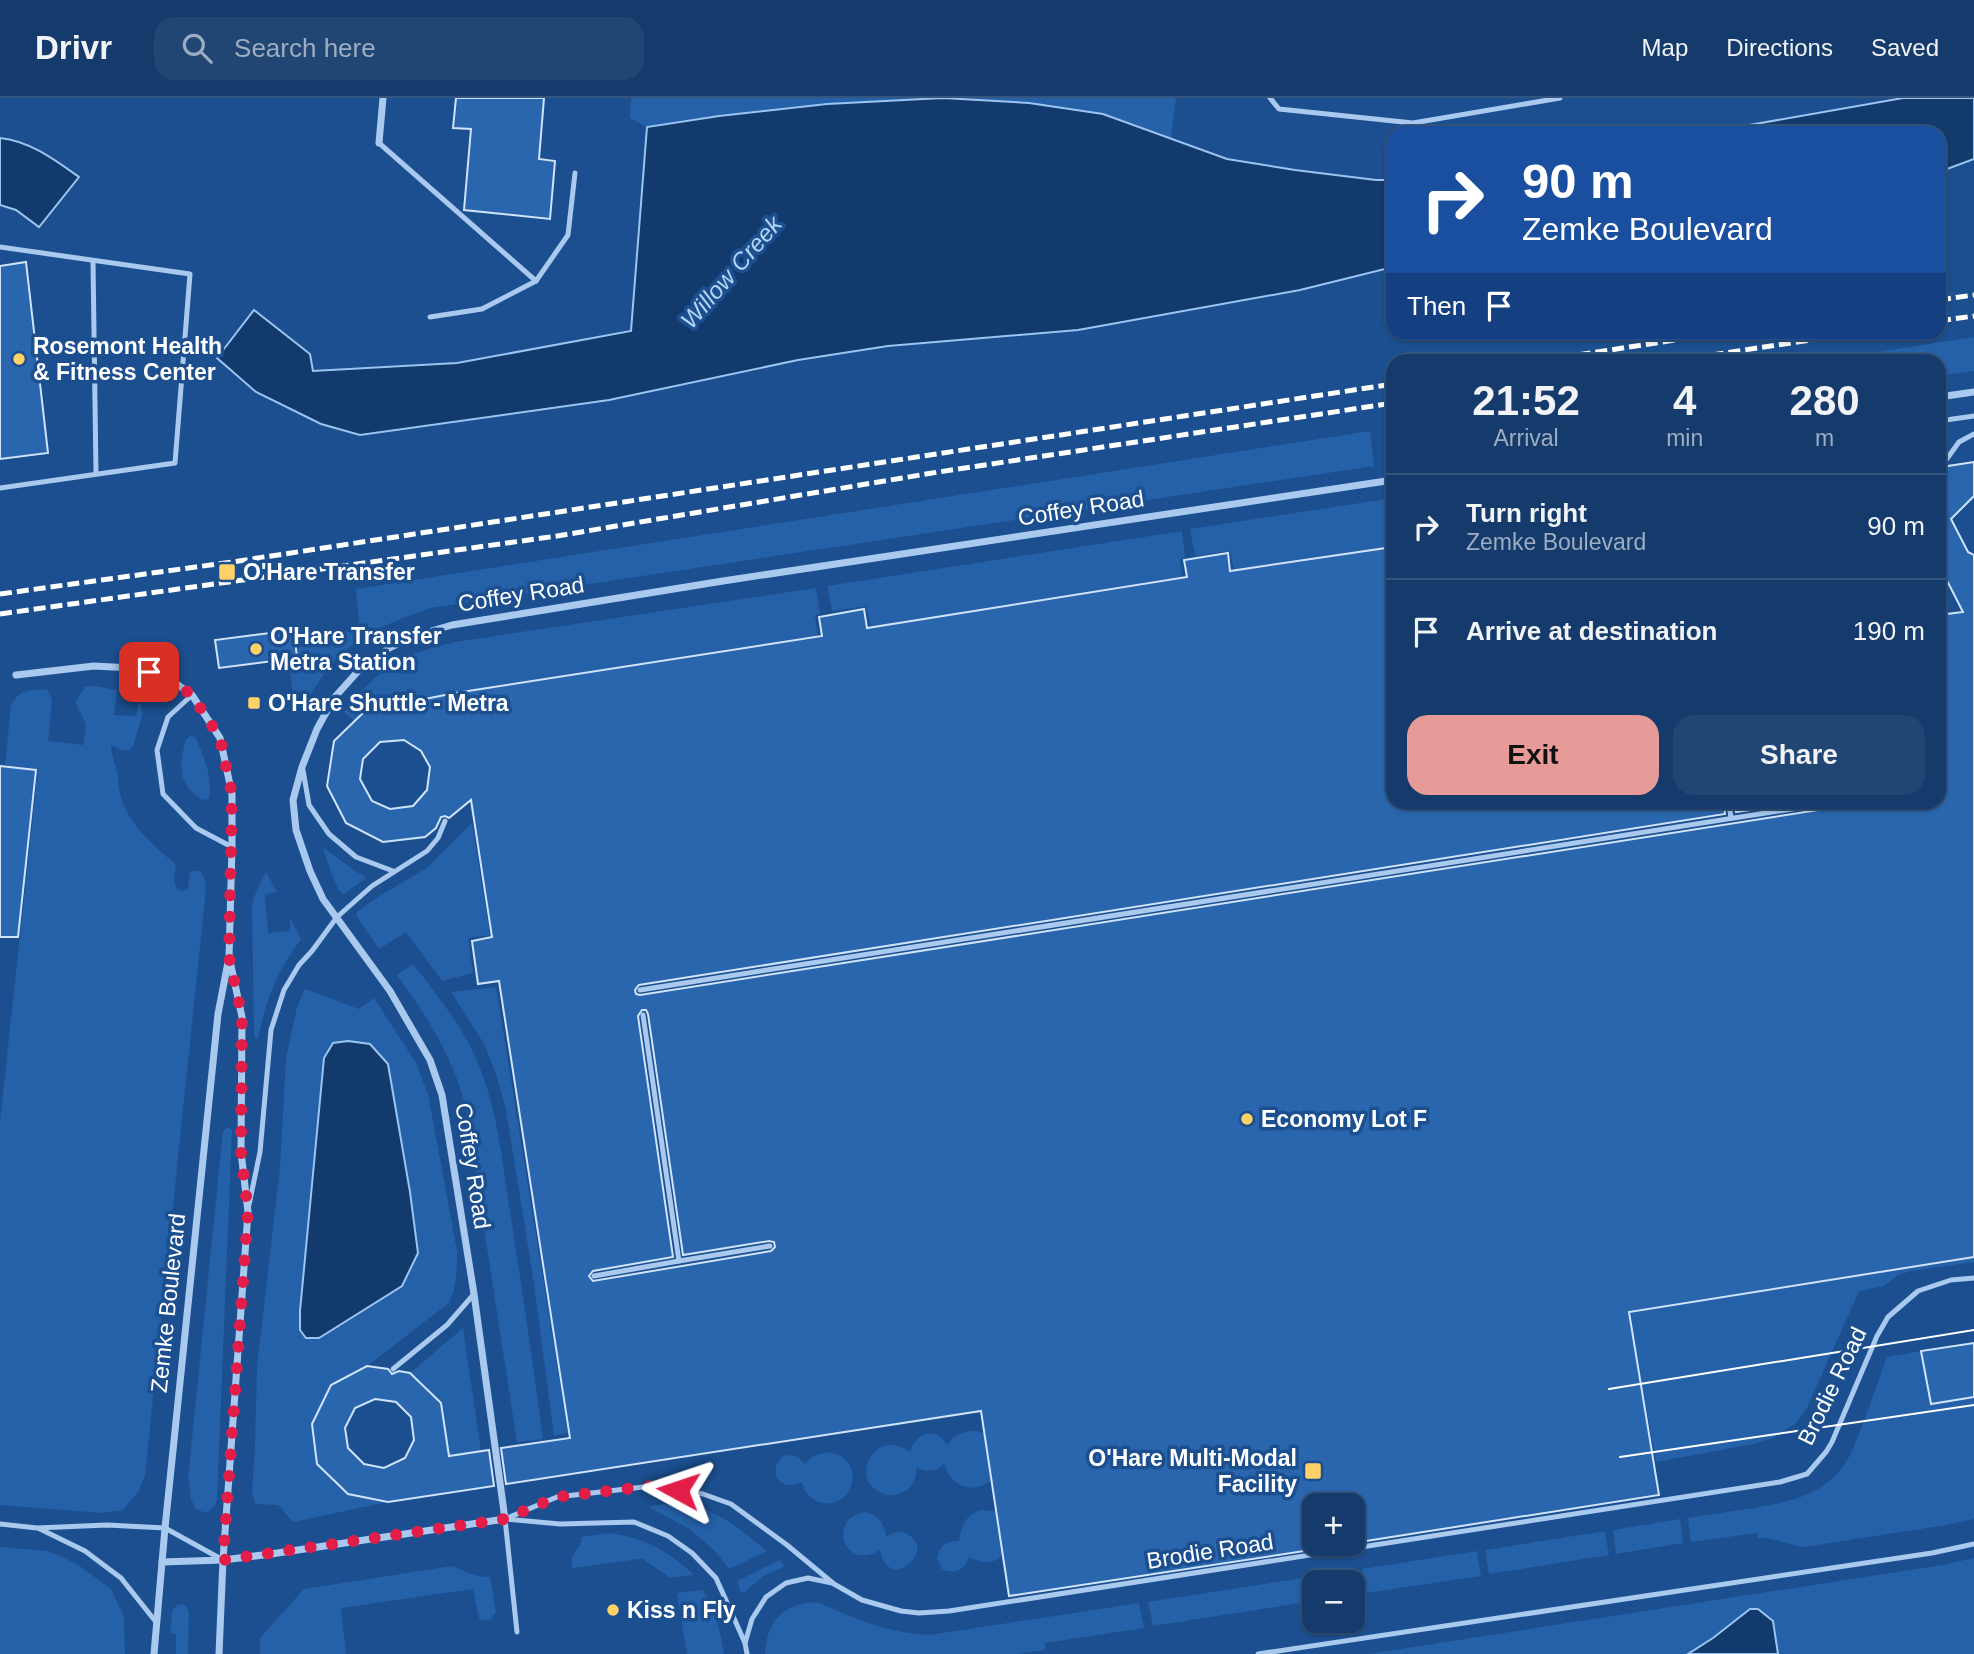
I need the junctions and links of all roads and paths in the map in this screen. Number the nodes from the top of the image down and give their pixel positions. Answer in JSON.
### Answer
{"nodes":[{"id":1,"x":383,"y":98,"type":"edge"},
{"id":2,"x":1270,"y":98,"type":"edge"},
{"id":3,"x":1555,"y":98,"type":"edge"},
{"id":4,"x":379,"y":143,"type":"joint"},
{"id":5,"x":575,"y":173,"type":"dead end"},
{"id":6,"x":0,"y":247,"type":"edge"},
{"id":7,"x":93,"y":261,"type":"junction"},
{"id":8,"x":536,"y":281,"type":"junction"},
{"id":9,"x":430,"y":317,"type":"dead end"},
{"id":10,"x":1974,"y":392,"type":"edge"},
{"id":11,"x":1946,"y":396,"type":"edge"},
{"id":12,"x":1974,"y":416,"type":"edge"},
{"id":13,"x":1946,"y":420,"type":"edge"},
{"id":14,"x":1974,"y":434,"type":"edge"},
{"id":15,"x":1946,"y":460,"type":"edge"},
{"id":16,"x":96,"y":473,"type":"junction"},
{"id":17,"x":1386,"y":481,"type":"edge"},
{"id":18,"x":0,"y":488,"type":"edge"},
{"id":19,"x":16,"y":675,"type":"dead end"},
{"id":20,"x":192,"y":695,"type":"junction"},
{"id":21,"x":302,"y":767,"type":"junction"},
{"id":22,"x":1730,"y":809,"type":"edge"},
{"id":23,"x":1790,"y":809,"type":"edge"},
{"id":24,"x":1731,"y":818,"type":"junction"},
{"id":25,"x":445,"y":821,"type":"dead end"},
{"id":26,"x":232,"y":847,"type":"junction"},
{"id":27,"x":393,"y":871,"type":"junction"},
{"id":28,"x":337,"y":917,"type":"junction"},
{"id":29,"x":229,"y":957,"type":"junction"},
{"id":30,"x":640,"y":990,"type":"dead end"},
{"id":31,"x":643,"y":1015,"type":"dead end"},
{"id":32,"x":248,"y":1212,"type":"junction"},
{"id":33,"x":769,"y":1246,"type":"dead end"},
{"id":34,"x":679,"y":1261,"type":"junction"},
{"id":35,"x":594,"y":1276,"type":"dead end"},
{"id":36,"x":1974,"y":1278,"type":"edge"},
{"id":37,"x":474,"y":1294,"type":"junction"},
{"id":38,"x":393,"y":1369,"type":"dead end"},
{"id":39,"x":505,"y":1519,"type":"junction"},
{"id":40,"x":0,"y":1524,"type":"edge"},
{"id":41,"x":37,"y":1528,"type":"junction"},
{"id":42,"x":165,"y":1528,"type":"junction"},
{"id":43,"x":1974,"y":1544,"type":"edge"},
{"id":44,"x":223,"y":1560,"type":"junction"},
{"id":45,"x":162,"y":1562,"type":"junction"},
{"id":46,"x":834,"y":1584,"type":"junction"},
{"id":47,"x":157,"y":1622,"type":"junction"},
{"id":48,"x":517,"y":1632,"type":"dead end"},
{"id":49,"x":745,"y":1643,"type":"junction"},
{"id":50,"x":154,"y":1654,"type":"edge"},
{"id":51,"x":219,"y":1654,"type":"edge"},
{"id":52,"x":747,"y":1654,"type":"edge"},
{"id":53,"x":1258,"y":1654,"type":"edge"}],
"edges":[{"from":1,"to":4,"type":"street"},
{"from":2,"to":3,"type":"lane"},
{"from":4,"to":8,"type":"lane"},
{"from":5,"to":8,"type":"lane"},
{"from":6,"to":7,"type":"lane"},
{"from":7,"to":16,"type":"lane"},
{"from":7,"to":16,"type":"lane"},
{"from":8,"to":9,"type":"lane"},
{"from":10,"to":11,"type":"street"},
{"from":12,"to":13,"type":"lane"},
{"from":14,"to":15,"type":"lane"},
{"from":16,"to":18,"type":"lane"},
{"from":17,"to":21,"type":"street","name":"Coffey Road"},
{"from":19,"to":20,"type":"street","name":"Zemke Boulevard"},
{"from":20,"to":26,"type":"street","name":"Zemke Boulevard"},
{"from":20,"to":26,"type":"lane"},
{"from":21,"to":27,"type":"lane"},
{"from":21,"to":28,"type":"street","name":"Coffey Road"},
{"from":22,"to":24,"type":"lane"},
{"from":23,"to":24,"type":"lane"},
{"from":24,"to":30,"type":"lane"},
{"from":25,"to":27,"type":"lane"},
{"from":26,"to":29,"type":"street","name":"Zemke Boulevard"},
{"from":27,"to":28,"type":"lane"},
{"from":28,"to":32,"type":"lane"},
{"from":28,"to":37,"type":"street","name":"Coffey Road"},
{"from":29,"to":32,"type":"street","name":"Zemke Boulevard"},
{"from":29,"to":42,"type":"street","name":"Zemke Boulevard"},
{"from":31,"to":34,"type":"lane"},
{"from":32,"to":44,"type":"street","name":"Zemke Boulevard"},
{"from":33,"to":34,"type":"lane"},
{"from":34,"to":35,"type":"lane"},
{"from":36,"to":46,"type":"lane","name":"Brodie Road"},
{"from":37,"to":38,"type":"lane"},
{"from":37,"to":39,"type":"street","name":"Coffey Road"},
{"from":39,"to":44,"type":"street","name":"Brodie Road"},
{"from":39,"to":46,"type":"lane","name":"Brodie Road"},
{"from":39,"to":48,"type":"lane"},
{"from":39,"to":49,"type":"lane","name":"Brodie Road"},
{"from":40,"to":41,"type":"lane"},
{"from":41,"to":42,"type":"lane"},
{"from":41,"to":47,"type":"lane"},
{"from":42,"to":44,"type":"lane"},
{"from":42,"to":45,"type":"street","name":"Zemke Boulevard"},
{"from":43,"to":53,"type":"lane"},
{"from":44,"to":45,"type":"street","name":"Brodie Road"},
{"from":44,"to":51,"type":"street","name":"Zemke Boulevard"},
{"from":45,"to":47,"type":"street","name":"Zemke Boulevard"},
{"from":46,"to":49,"type":"lane"},
{"from":47,"to":50,"type":"street","name":"Zemke Boulevard"},
{"from":49,"to":52,"type":"lane","name":"Brodie Road"}]}
